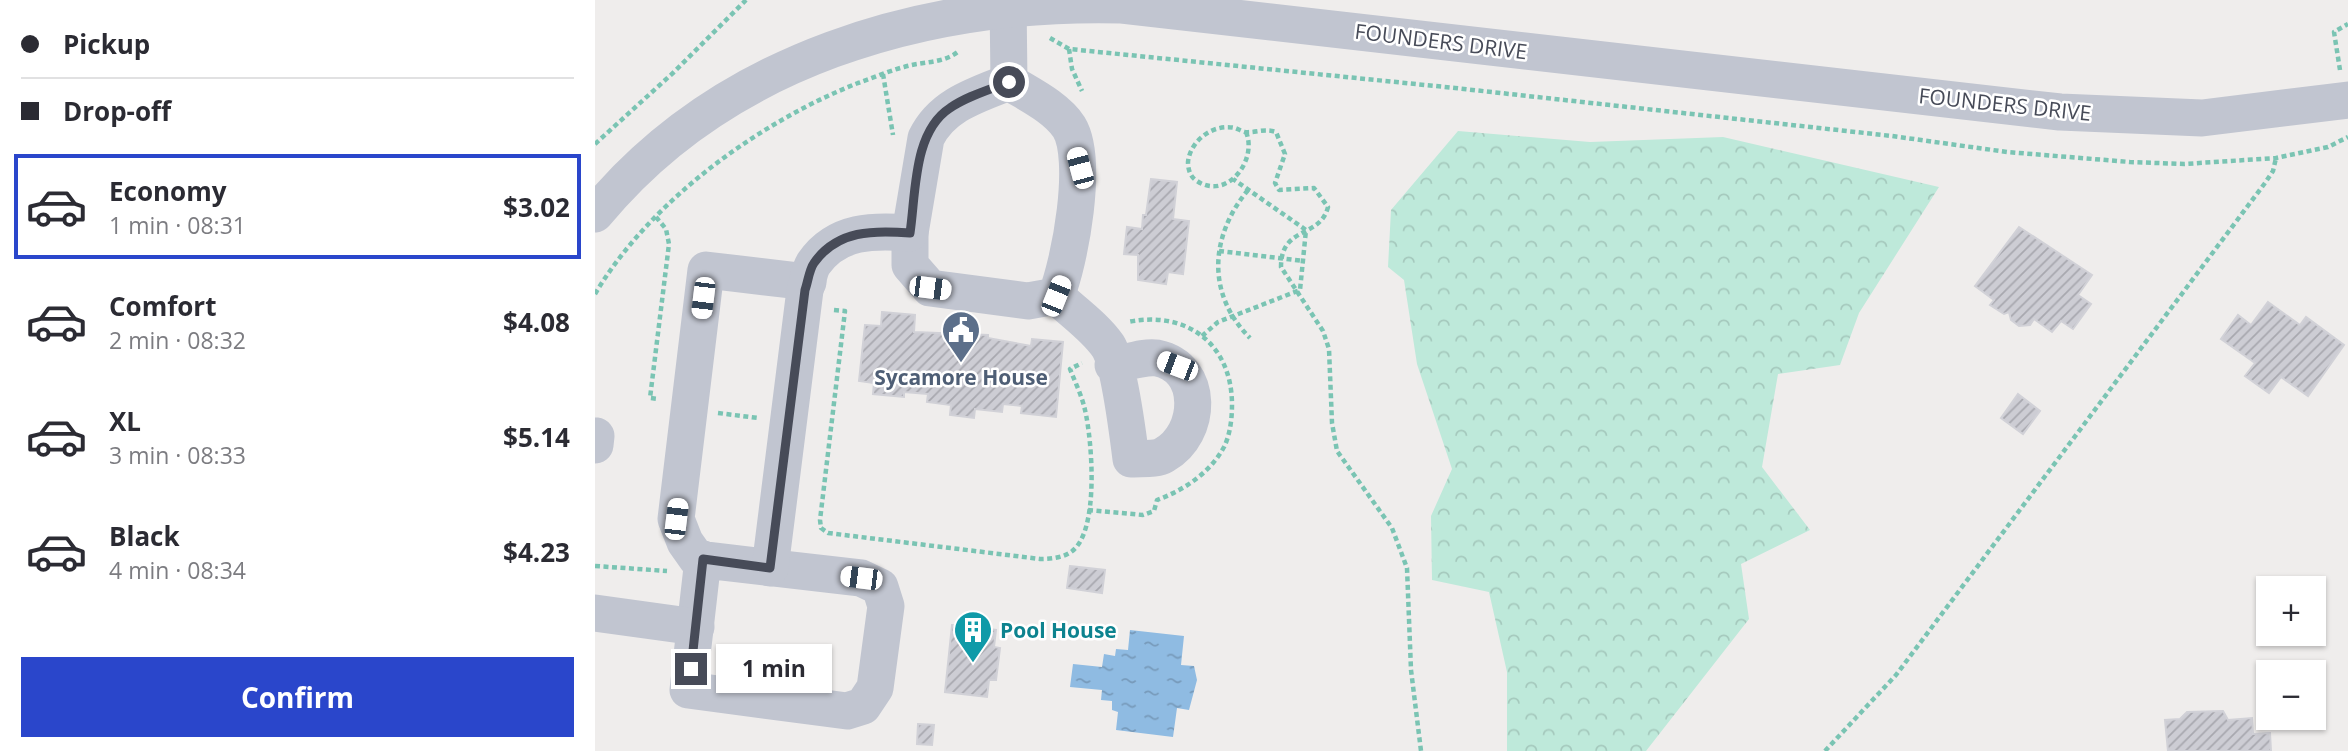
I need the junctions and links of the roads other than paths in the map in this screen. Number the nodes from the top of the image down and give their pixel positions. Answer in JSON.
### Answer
{"nodes":[{"id":1,"x":1009,"y":2,"type":"edge"},
{"id":2,"x":1009,"y":82,"type":"junction"},
{"id":3,"x":2348,"y":100,"type":"edge"},
{"id":4,"x":595,"y":214,"type":"edge"},
{"id":5,"x":910,"y":233,"type":"junction"},
{"id":6,"x":805,"y":294,"type":"junction"},
{"id":7,"x":1056,"y":296,"type":"junction"},
{"id":8,"x":1102,"y":361,"type":"road end"},
{"id":9,"x":702,"y":566,"type":"junction"},
{"id":10,"x":770,"y":568,"type":"junction"},
{"id":11,"x":595,"y":613,"type":"edge"},
{"id":12,"x":696,"y":626,"type":"junction"}],
"edges":[{"from":1,"to":2,"type":"street"},
{"from":1,"to":3,"type":"street","name":"FOUNDERS DRIVE"},
{"from":1,"to":4,"type":"street","name":"FOUNDERS DRIVE"},
{"from":2,"to":5,"type":"street"},
{"from":2,"to":7,"type":"street"},
{"from":5,"to":6,"type":"street"},
{"from":5,"to":7,"type":"street"},
{"from":6,"to":9,"type":"street"},
{"from":6,"to":10,"type":"street"},
{"from":7,"to":8,"type":"street"},
{"from":9,"to":10,"type":"street"},
{"from":9,"to":12,"type":"street"},
{"from":10,"to":12,"type":"street"},
{"from":11,"to":12,"type":"street"}]}
